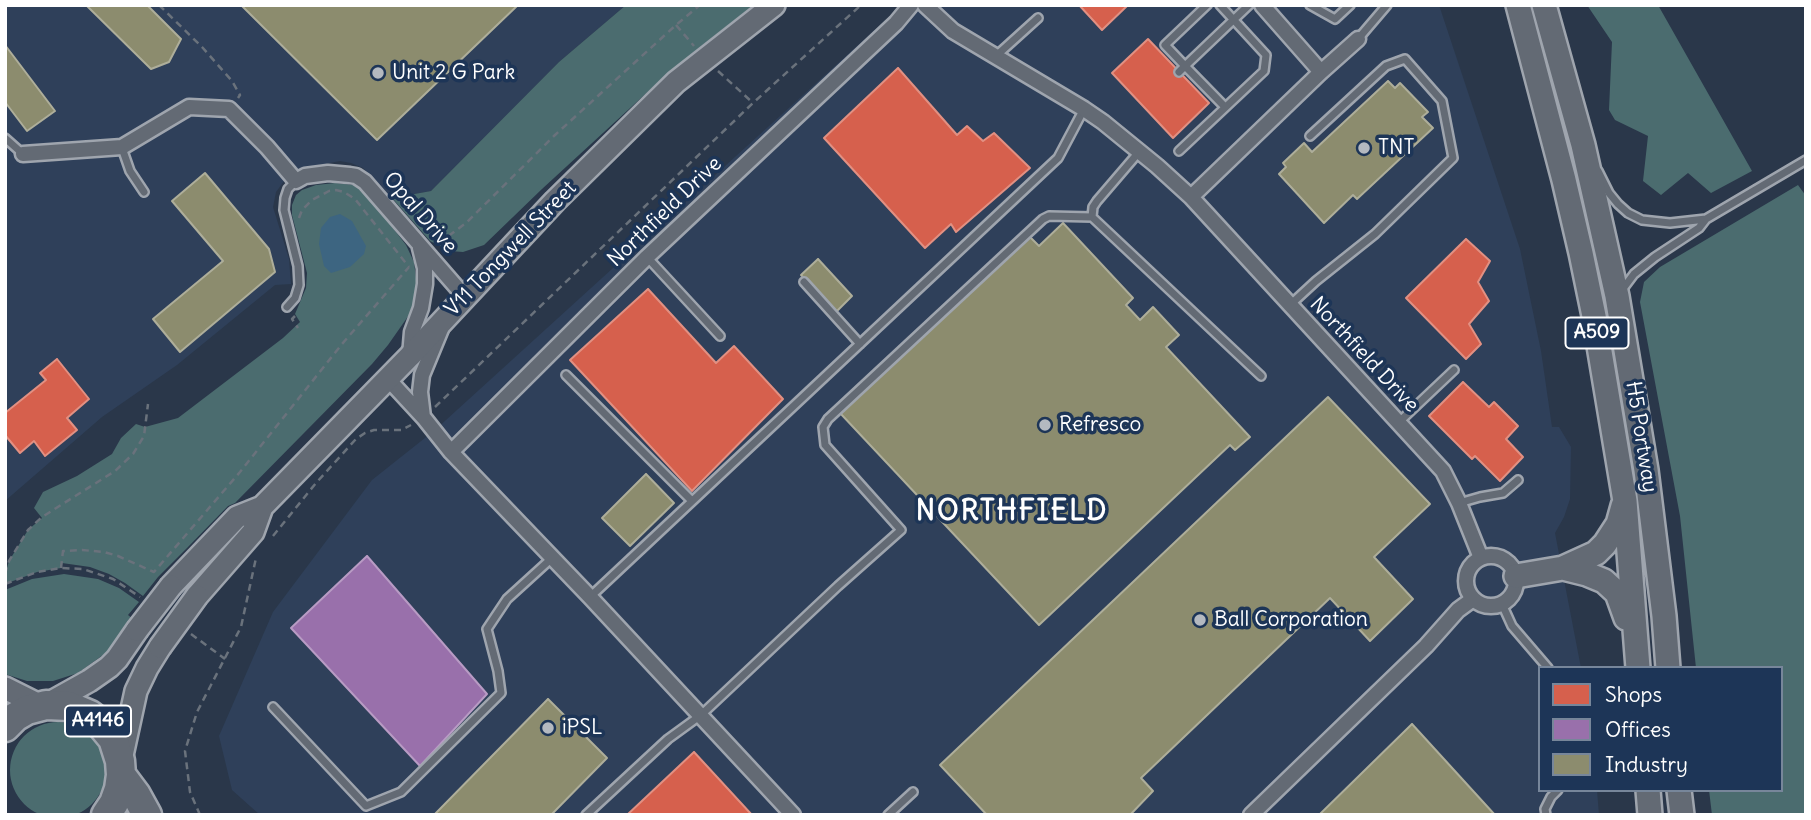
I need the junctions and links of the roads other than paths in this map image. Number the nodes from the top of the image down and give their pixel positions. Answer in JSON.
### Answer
{"nodes":[{"id":1,"x":774,"y":5,"type":"edge"},
{"id":2,"x":911,"y":5,"type":"edge"},
{"id":3,"x":925,"y":5,"type":"edge"},
{"id":4,"x":1207,"y":5,"type":"edge"},
{"id":5,"x":1220,"y":5,"type":"edge"},
{"id":6,"x":1249,"y":5,"type":"edge"},
{"id":7,"x":1262,"y":5,"type":"edge"},
{"id":8,"x":1310,"y":5,"type":"edge"},
{"id":9,"x":1350,"y":5,"type":"edge"},
{"id":10,"x":1518,"y":5,"type":"edge"},
{"id":11,"x":1544,"y":5,"type":"edge"},
{"id":12,"x":1382,"y":7,"type":"edge"},
{"id":13,"x":1038,"y":18,"type":"dead end"},
{"id":14,"x":1234,"y":20,"type":"junction"},
{"id":15,"x":1358,"y":39,"type":"joint"},
{"id":16,"x":1155,"y":47,"type":"dead end"},
{"id":17,"x":1166,"y":50,"type":"junction"},
{"id":18,"x":996,"y":56,"type":"junction"},
{"id":19,"x":1182,"y":69,"type":"junction"},
{"id":20,"x":1321,"y":72,"type":"junction"},
{"id":21,"x":1224,"y":107,"type":"junction"},
{"id":22,"x":1084,"y":109,"type":"junction"},
{"id":23,"x":1310,"y":136,"type":"dead end"},
{"id":24,"x":5,"y":138,"type":"edge"},
{"id":25,"x":1583,"y":145,"type":"junction"},
{"id":26,"x":122,"y":147,"type":"junction"},
{"id":27,"x":1179,"y":151,"type":"dead end"},
{"id":28,"x":1139,"y":152,"type":"junction"},
{"id":29,"x":23,"y":154,"type":"joint"},
{"id":30,"x":1806,"y":160,"type":"edge"},
{"id":31,"x":296,"y":181,"type":"junction"},
{"id":32,"x":144,"y":192,"type":"dead end"},
{"id":33,"x":1191,"y":197,"type":"junction"},
{"id":34,"x":1092,"y":217,"type":"junction"},
{"id":35,"x":1706,"y":219,"type":"junction"},
{"id":36,"x":423,"y":250,"type":"junction"},
{"id":37,"x":647,"y":257,"type":"junction"},
{"id":38,"x":804,"y":282,"type":"dead end"},
{"id":39,"x":1617,"y":296,"type":"junction"},
{"id":40,"x":466,"y":298,"type":"junction"},
{"id":41,"x":1289,"y":305,"type":"junction"},
{"id":42,"x":287,"y":307,"type":"dead end"},
{"id":43,"x":447,"y":316,"type":"junction"},
{"id":44,"x":720,"y":336,"type":"dead end"},
{"id":45,"x":860,"y":344,"type":"junction"},
{"id":46,"x":410,"y":356,"type":"junction"},
{"id":47,"x":1454,"y":370,"type":"dead end"},
{"id":48,"x":566,"y":375,"type":"dead end"},
{"id":49,"x":1261,"y":376,"type":"dead end"},
{"id":50,"x":388,"y":379,"type":"junction"},
{"id":51,"x":424,"y":418,"type":"junction"},
{"id":52,"x":1398,"y":423,"type":"junction"},
{"id":53,"x":451,"y":452,"type":"junction"},
{"id":54,"x":1518,"y":480,"type":"dead end"},
{"id":55,"x":692,"y":501,"type":"junction"},
{"id":56,"x":1625,"y":501,"type":"junction"},
{"id":57,"x":1459,"y":503,"type":"junction"},
{"id":58,"x":262,"y":508,"type":"junction"},
{"id":59,"x":552,"y":558,"type":"junction"},
{"id":60,"x":1481,"y":558,"type":"junction"},
{"id":61,"x":1563,"y":568,"type":"junction"},
{"id":62,"x":1516,"y":576,"type":"junction"},
{"id":63,"x":590,"y":597,"type":"junction"},
{"id":64,"x":1473,"y":599,"type":"junction"},
{"id":65,"x":1502,"y":604,"type":"junction"},
{"id":66,"x":1546,"y":666,"type":"edge"},
{"id":67,"x":1637,"y":666,"type":"edge"},
{"id":68,"x":1638,"y":666,"type":"edge"},
{"id":69,"x":1668,"y":666,"type":"edge"},
{"id":70,"x":5,"y":688,"type":"edge"},
{"id":71,"x":44,"y":706,"type":"junction"},
{"id":72,"x":273,"y":707,"type":"dead end"},
{"id":73,"x":701,"y":715,"type":"junction"},
{"id":74,"x":5,"y":727,"type":"edge"},
{"id":75,"x":121,"y":768,"type":"junction"},
{"id":76,"x":913,"y":792,"type":"dead end"},
{"id":77,"x":1556,"y":792,"type":"edge"},
{"id":78,"x":1648,"y":792,"type":"edge"},
{"id":79,"x":1679,"y":792,"type":"edge"},
{"id":80,"x":106,"y":815,"type":"edge"},
{"id":81,"x":147,"y":815,"type":"edge"},
{"id":82,"x":586,"y":815,"type":"edge"},
{"id":83,"x":793,"y":815,"type":"edge"},
{"id":84,"x":888,"y":815,"type":"edge"},
{"id":85,"x":1251,"y":815,"type":"edge"},
{"id":86,"x":1546,"y":815,"type":"edge"},
{"id":87,"x":1650,"y":815,"type":"edge"},
{"id":88,"x":1682,"y":815,"type":"edge"}],
"edges":[{"from":1,"to":40,"type":"street","name":"V11 Tongwell Street"},
{"from":2,"to":37,"type":"street","name":"Northfield Drive"},
{"from":3,"to":18,"type":"street","name":"Northfield Drive"},
{"from":4,"to":17,"type":"lane"},
{"from":5,"to":14,"type":"lane"},
{"from":6,"to":14,"type":"lane"},
{"from":7,"to":20,"type":"street"},
{"from":8,"to":9,"type":"lane"},
{"from":10,"to":56,"type":"main road","name":"H5 Portway","number":"A509"},
{"from":11,"to":25,"type":"main road","name":"H5 Portway","number":"A509"},
{"from":12,"to":15,"type":"lane"},
{"from":13,"to":18,"type":"lane"},
{"from":14,"to":19,"type":"lane"},
{"from":14,"to":21,"type":"lane"},
{"from":15,"to":20,"type":"street"},
{"from":16,"to":17,"type":"lane"},
{"from":17,"to":19,"type":"lane"},
{"from":18,"to":22,"type":"street","name":"Northfield Drive"},
{"from":19,"to":21,"type":"lane"},
{"from":20,"to":33,"type":"street"},
{"from":21,"to":27,"type":"lane"},
{"from":22,"to":28,"type":"street","name":"Northfield Drive"},
{"from":22,"to":45,"type":"lane"},
{"from":23,"to":41,"type":"lane"},
{"from":24,"to":29,"type":"lane"},
{"from":25,"to":35,"type":"lane"},
{"from":25,"to":39,"type":"main road","name":"H5 Portway","number":"A509"},
{"from":26,"to":29,"type":"street"},
{"from":26,"to":31,"type":"street"},
{"from":26,"to":32,"type":"lane"},
{"from":28,"to":33,"type":"street","name":"Northfield Drive"},
{"from":28,"to":34,"type":"lane"},
{"from":30,"to":35,"type":"lane"},
{"from":31,"to":36,"type":"street","name":"Opal Drive"},
{"from":31,"to":42,"type":"lane"},
{"from":33,"to":41,"type":"street","name":"Northfield Drive"},
{"from":34,"to":49,"type":"lane"},
{"from":34,"to":73,"type":"lane"},
{"from":35,"to":39,"type":"lane"},
{"from":36,"to":40,"type":"street","name":"Opal Drive"},
{"from":36,"to":46,"type":"street"},
{"from":37,"to":44,"type":"lane"},
{"from":37,"to":53,"type":"street","name":"Northfield Drive"},
{"from":38,"to":45,"type":"lane"},
{"from":39,"to":69,"type":"main road","name":"H5 Portway","number":"A509"},
{"from":40,"to":43,"type":"street","name":"V11 Tongwell Street"},
{"from":41,"to":52,"type":"street","name":"Northfield Drive"},
{"from":43,"to":46,"type":"street","name":"V11 Tongwell Street"},
{"from":43,"to":51,"type":"street"},
{"from":45,"to":55,"type":"lane"},
{"from":46,"to":50,"type":"street","name":"V11 Tongwell Street"},
{"from":47,"to":52,"type":"lane"},
{"from":48,"to":55,"type":"lane"},
{"from":50,"to":51,"type":"street"},
{"from":50,"to":58,"type":"street","name":"V11 Tongwell Street"},
{"from":51,"to":53,"type":"street"},
{"from":52,"to":57,"type":"street","name":"Northfield Drive"},
{"from":53,"to":59,"type":"street"},
{"from":54,"to":57,"type":"lane"},
{"from":55,"to":63,"type":"lane"},
{"from":56,"to":61,"type":"main road"},
{"from":56,"to":68,"type":"main road","name":"H5 Portway","number":"A509"},
{"from":57,"to":60,"type":"street","name":"Northfield Drive"},
{"from":58,"to":71,"type":"street","name":"V11 Tongwell Street","bridge":true},
{"from":58,"to":75,"type":"street","name":"V11 Tongwell Street","bridge":true},
{"from":59,"to":63,"type":"street"},
{"from":59,"to":72,"type":"lane"},
{"from":60,"to":62,"type":"street"},
{"from":60,"to":64,"type":"street"},
{"from":61,"to":62,"type":"main road"},
{"from":61,"to":67,"type":"main road","number":"A509"},
{"from":62,"to":65,"type":"street"},
{"from":63,"to":73,"type":"street"},
{"from":64,"to":65,"type":"street"},
{"from":64,"to":85,"type":"street"},
{"from":65,"to":66,"type":"lane"},
{"from":70,"to":71,"type":"street"},
{"from":71,"to":74,"type":"highway","number":"A4146"},
{"from":71,"to":75,"type":"highway","number":"A4146"},
{"from":73,"to":82,"type":"lane"},
{"from":73,"to":83,"type":"street"},
{"from":75,"to":80,"type":"highway"},
{"from":75,"to":81,"type":"highway","number":"A4146"},
{"from":76,"to":84,"type":"lane"},
{"from":77,"to":86,"type":"lane"},
{"from":78,"to":87,"type":"main road"},
{"from":79,"to":88,"type":"main road"}]}
